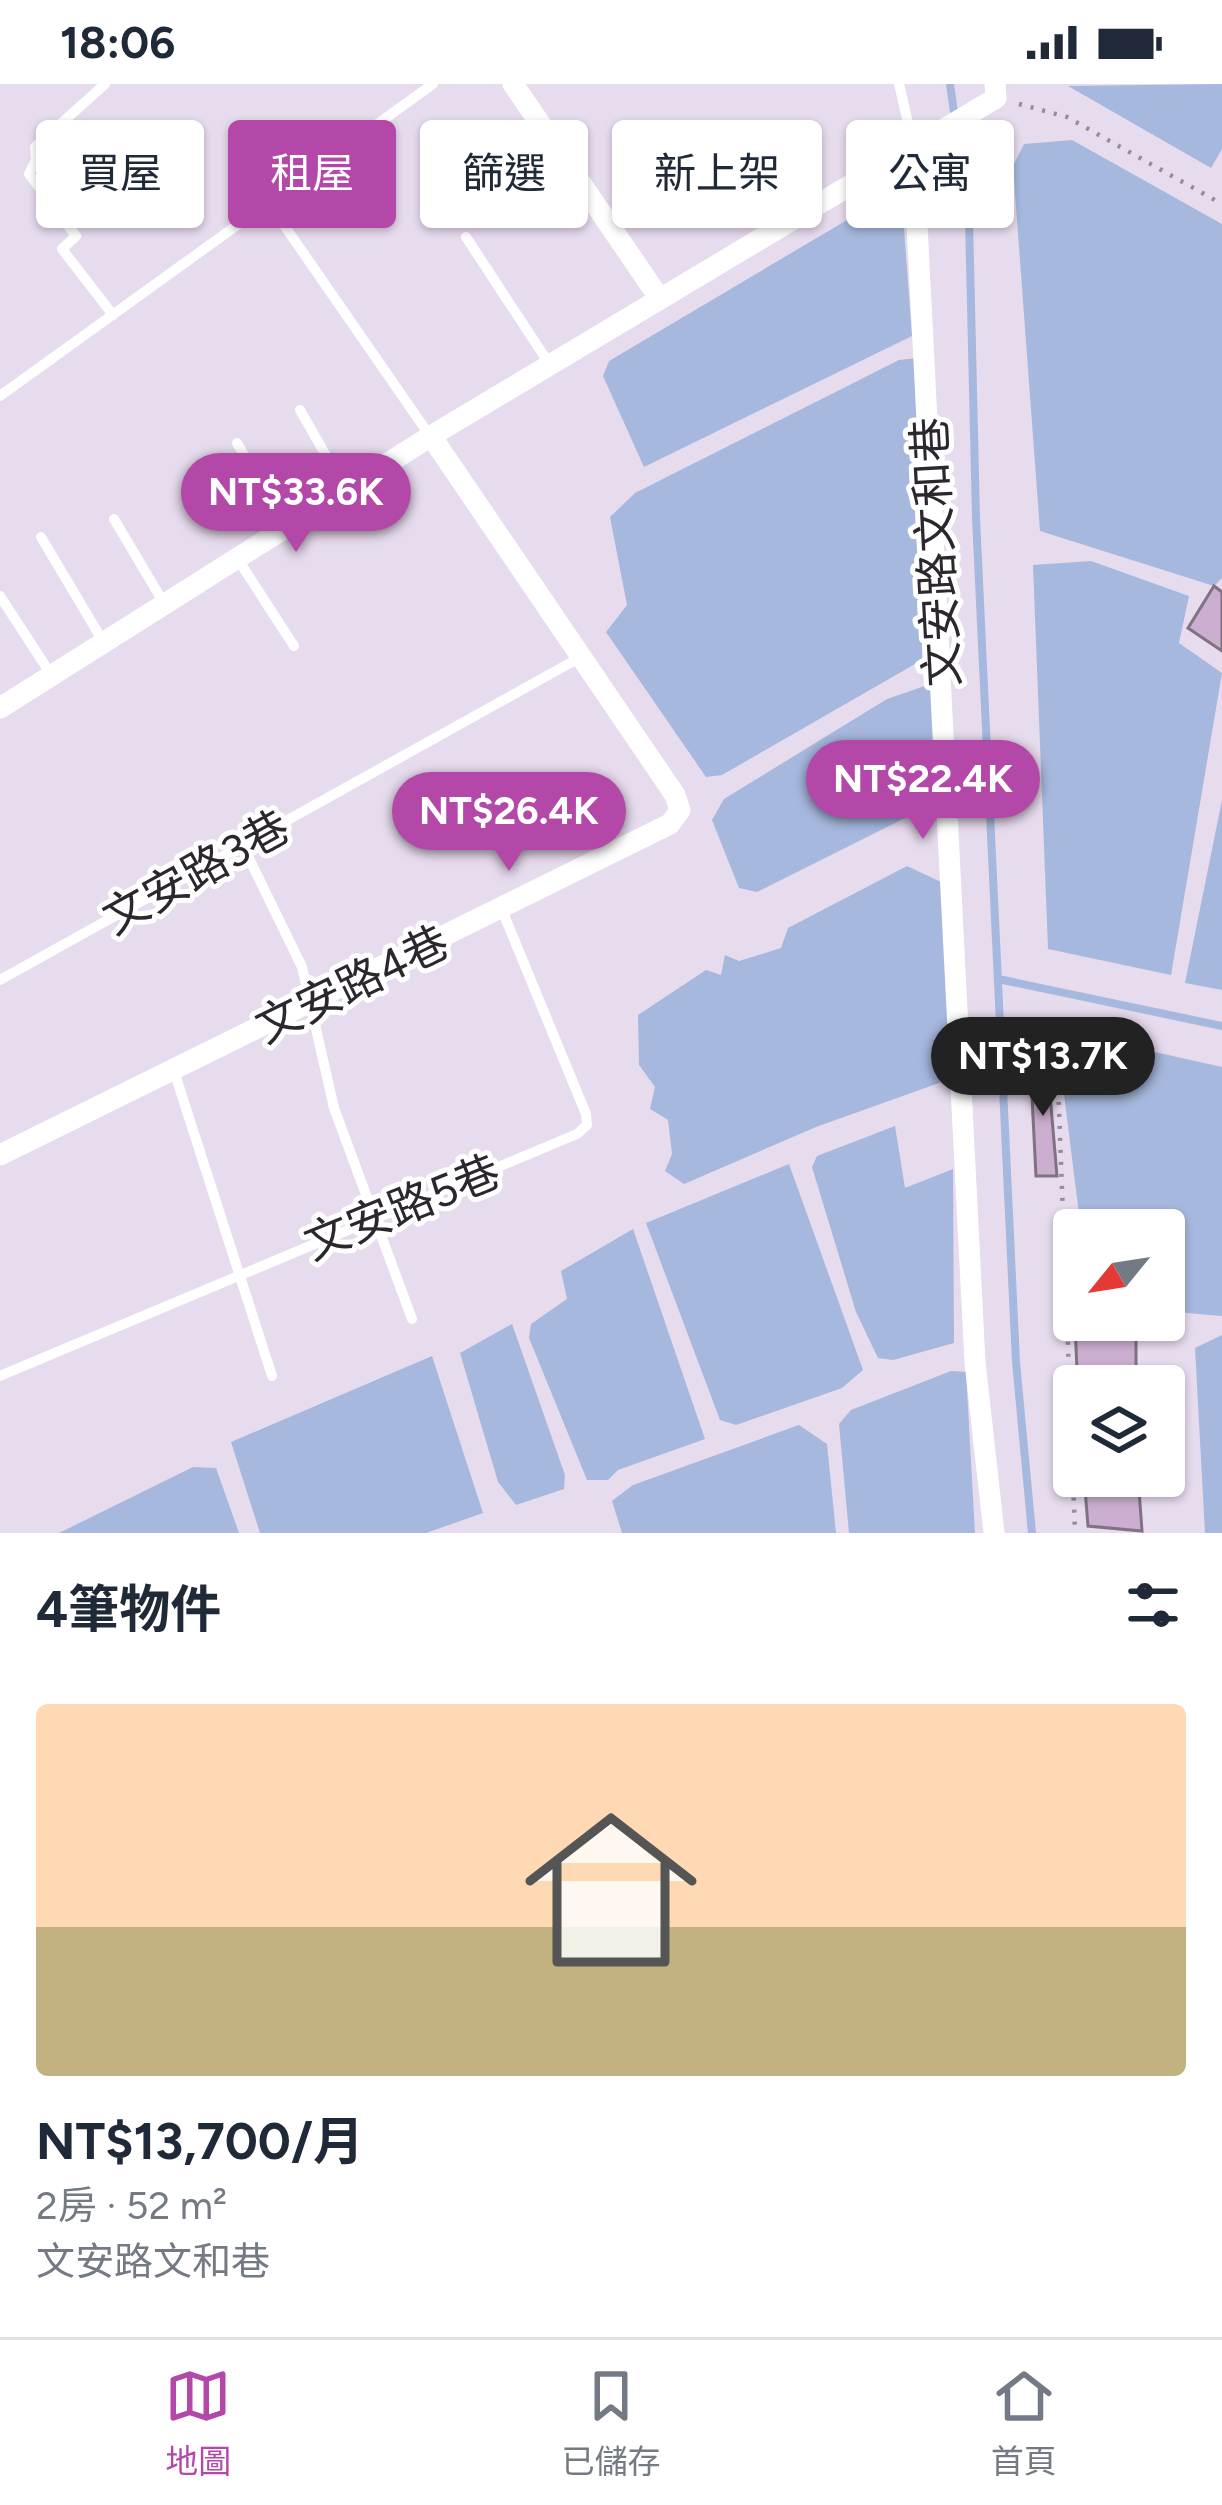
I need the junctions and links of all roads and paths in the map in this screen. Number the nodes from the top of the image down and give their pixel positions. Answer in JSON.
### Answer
{"nodes":[{"id":1,"x":106,"y":84,"type":"edge"},
{"id":2,"x":433,"y":84,"type":"edge"},
{"id":3,"x":513,"y":84,"type":"edge"},
{"id":4,"x":899,"y":84,"type":"edge"},
{"id":5,"x":996,"y":91,"type":"edge"},
{"id":6,"x":383,"y":120,"type":"edge"},
{"id":7,"x":914,"y":120,"type":"edge"},
{"id":8,"x":959,"y":120,"type":"edge"},
{"id":9,"x":846,"y":187,"type":"edge"},
{"id":10,"x":1222,"y":204,"type":"edge"},
{"id":11,"x":232,"y":228,"type":"edge"},
{"id":12,"x":286,"y":228,"type":"edge"},
{"id":13,"x":927,"y":228,"type":"edge"},
{"id":14,"x":466,"y":237,"type":"dead end"},
{"id":15,"x":660,"y":298,"type":"junction"},
{"id":16,"x":113,"y":315,"type":"junction"},
{"id":17,"x":558,"y":361,"type":"junction"},
{"id":18,"x":0,"y":396,"type":"edge"},
{"id":19,"x":300,"y":410,"type":"dead end"},
{"id":20,"x":430,"y":436,"type":"junction"},
{"id":21,"x":237,"y":442,"type":"dead end"},
{"id":22,"x":345,"y":489,"type":"junction"},
{"id":23,"x":114,"y":519,"type":"dead end"},
{"id":24,"x":286,"y":527,"type":"junction"},
{"id":25,"x":40,"y":538,"type":"dead end"},
{"id":26,"x":239,"y":561,"type":"junction"},
{"id":27,"x":0,"y":596,"type":"edge"},
{"id":28,"x":165,"y":605,"type":"junction"},
{"id":29,"x":104,"y":643,"type":"junction"},
{"id":30,"x":294,"y":646,"type":"dead end"},
{"id":31,"x":579,"y":658,"type":"junction"},
{"id":32,"x":52,"y":676,"type":"junction"},
{"id":33,"x":0,"y":708,"type":"edge"},
{"id":34,"x":243,"y":846,"type":"junction"},
{"id":35,"x":502,"y":910,"type":"junction"},
{"id":36,"x":0,"y":980,"type":"edge"},
{"id":37,"x":314,"y":1004,"type":"junction"},
{"id":38,"x":1056,"y":1030,"type":"dead end"},
{"id":39,"x":174,"y":1071,"type":"junction"},
{"id":40,"x":0,"y":1155,"type":"edge"},
{"id":41,"x":373,"y":1218,"type":"junction"},
{"id":42,"x":239,"y":1274,"type":"junction"},
{"id":43,"x":412,"y":1319,"type":"dead end"},
{"id":44,"x":0,"y":1376,"type":"edge"},
{"id":45,"x":272,"y":1376,"type":"dead end"},
{"id":46,"x":994,"y":1533,"type":"edge"},
{"id":47,"x":1076,"y":1533,"type":"edge"}],
"edges":[{"from":1,"to":16,"type":"lane"},
{"from":2,"to":6,"type":"lane"},
{"from":3,"to":15,"type":"street"},
{"from":4,"to":7,"type":"lane"},
{"from":5,"to":8,"type":"street"},
{"from":5,"to":10,"type":"path"},
{"from":9,"to":15,"type":"street"},
{"from":11,"to":16,"type":"lane"},
{"from":12,"to":20,"type":"lane"},
{"from":13,"to":46,"type":"street","name":"文安路文和巷"},
{"from":14,"to":17,"type":"lane"},
{"from":15,"to":17,"type":"street"},
{"from":16,"to":18,"type":"lane"},
{"from":17,"to":20,"type":"street"},
{"from":19,"to":22,"type":"lane"},
{"from":20,"to":22,"type":"street"},
{"from":20,"to":31,"type":"street","name":"文安路4巷"},
{"from":21,"to":24,"type":"lane"},
{"from":22,"to":24,"type":"street"},
{"from":23,"to":28,"type":"lane"},
{"from":24,"to":26,"type":"street"},
{"from":25,"to":29,"type":"lane"},
{"from":26,"to":28,"type":"street"},
{"from":26,"to":30,"type":"lane"},
{"from":27,"to":32,"type":"lane"},
{"from":28,"to":29,"type":"street"},
{"from":29,"to":32,"type":"street"},
{"from":31,"to":34,"type":"lane","name":"文安路3巷"},
{"from":31,"to":35,"type":"street","name":"文安路4巷"},
{"from":32,"to":33,"type":"street"},
{"from":34,"to":36,"type":"lane","name":"文安路3巷"},
{"from":34,"to":37,"type":"lane"},
{"from":35,"to":37,"type":"street","name":"文安路4巷"},
{"from":35,"to":41,"type":"lane","name":"文安路5巷"},
{"from":37,"to":39,"type":"street","name":"文安路4巷"},
{"from":37,"to":41,"type":"lane"},
{"from":38,"to":47,"type":"path"},
{"from":39,"to":40,"type":"street","name":"文安路4巷"},
{"from":39,"to":42,"type":"lane"},
{"from":41,"to":42,"type":"lane","name":"文安路5巷"},
{"from":41,"to":43,"type":"lane"},
{"from":42,"to":44,"type":"lane","name":"文安路5巷"},
{"from":42,"to":45,"type":"lane"}]}
